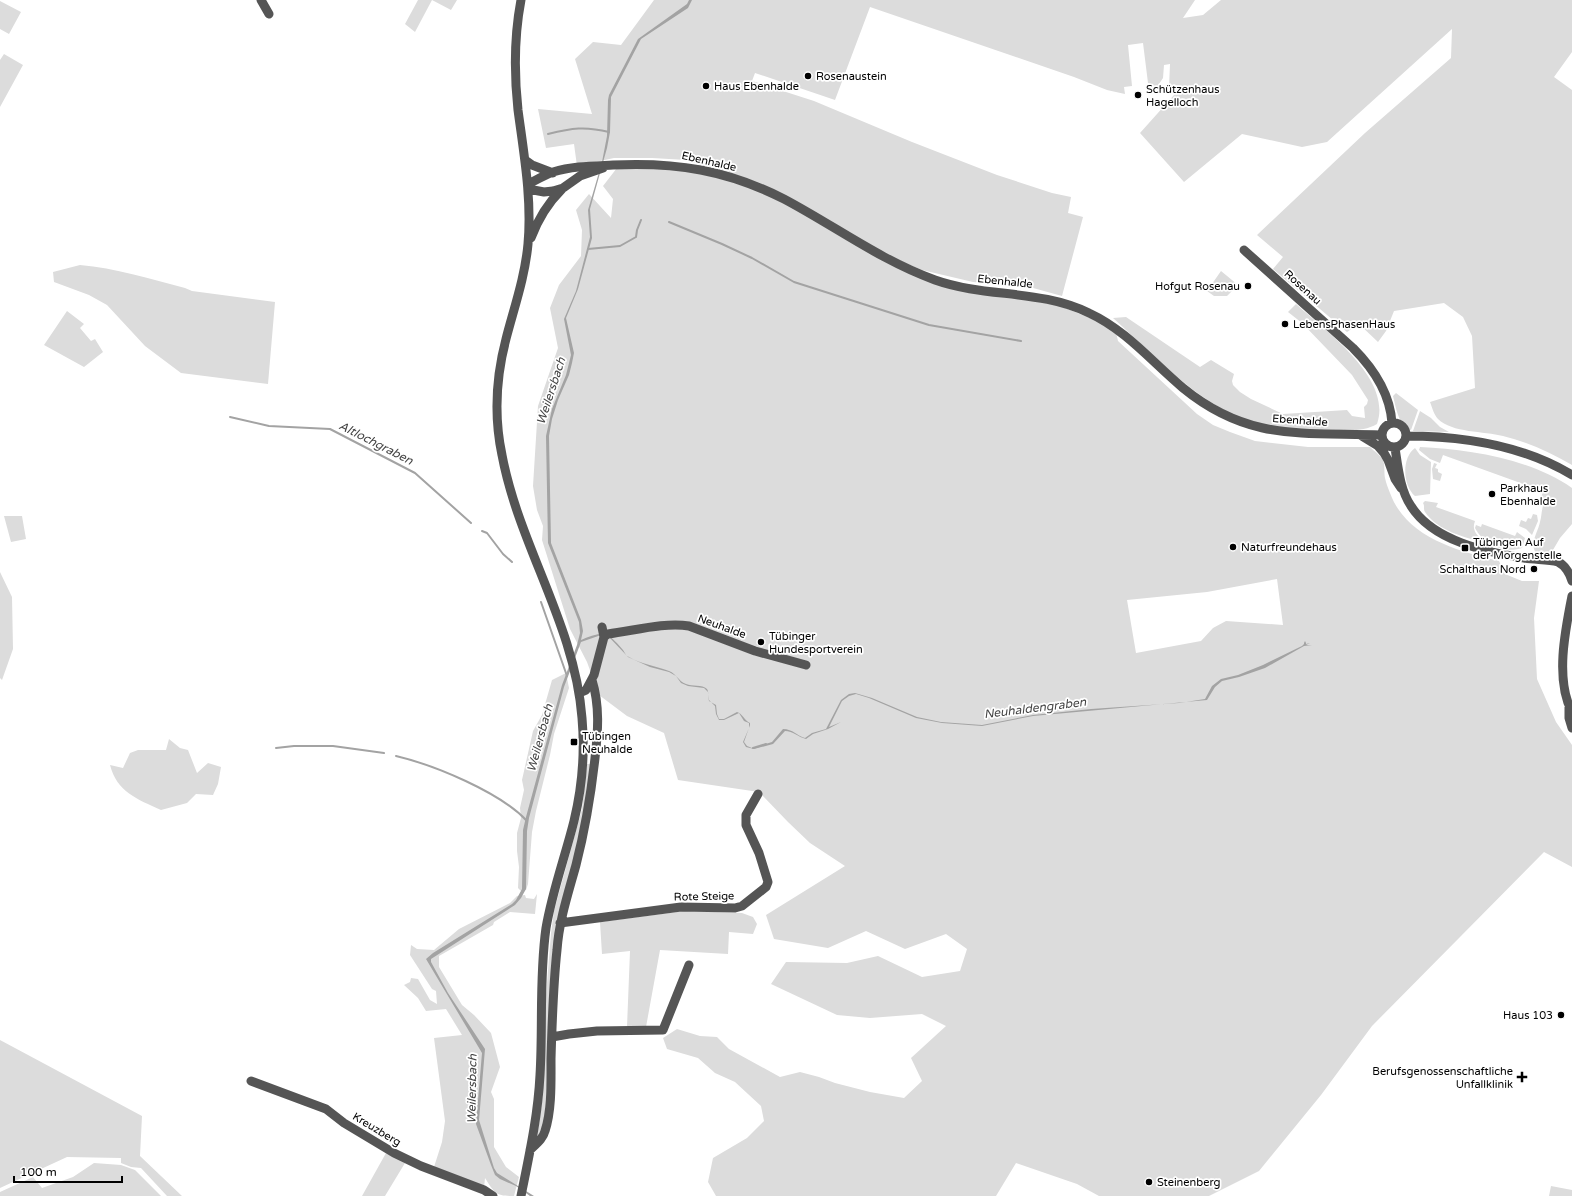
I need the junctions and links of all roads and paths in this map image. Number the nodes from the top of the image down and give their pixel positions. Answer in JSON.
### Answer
{"nodes":[{"id":1,"x":261,"y":0,"type":"edge"},
{"id":2,"x":520,"y":0,"type":"edge"},
{"id":3,"x":269,"y":14,"type":"dead end"},
{"id":4,"x":525,"y":160,"type":"junction"},
{"id":5,"x":613,"y":165,"type":"junction"},
{"id":6,"x":553,"y":172,"type":"junction"},
{"id":7,"x":528,"y":187,"type":"junction"},
{"id":8,"x":563,"y":188,"type":"junction"},
{"id":9,"x":528,"y":245,"type":"junction"},
{"id":10,"x":1244,"y":250,"type":"dead end"},
{"id":11,"x":1392,"y":423,"type":"junction"},
{"id":12,"x":1360,"y":434,"type":"junction"},
{"id":13,"x":1381,"y":435,"type":"junction"},
{"id":14,"x":1406,"y":436,"type":"junction"},
{"id":15,"x":1395,"y":448,"type":"junction"},
{"id":16,"x":1572,"y":475,"type":"edge"},
{"id":17,"x":1404,"y":492,"type":"junction"},
{"id":18,"x":1572,"y":581,"type":"edge"},
{"id":19,"x":1572,"y":596,"type":"edge"},
{"id":20,"x":602,"y":627,"type":"dead end"},
{"id":21,"x":604,"y":637,"type":"junction"},
{"id":22,"x":806,"y":665,"type":"dead end"},
{"id":23,"x":592,"y":680,"type":"junction"},
{"id":24,"x":579,"y":690,"type":"junction"},
{"id":25,"x":1571,"y":709,"type":"edge"},
{"id":26,"x":1572,"y":728,"type":"edge"},
{"id":27,"x":758,"y":794,"type":"dead end"},
{"id":28,"x":560,"y":923,"type":"junction"},
{"id":29,"x":689,"y":965,"type":"dead end"},
{"id":30,"x":552,"y":1037,"type":"junction"},
{"id":31,"x":251,"y":1081,"type":"dead end"},
{"id":32,"x":530,"y":1150,"type":"junction"},
{"id":33,"x":493,"y":1196,"type":"edge"},
{"id":34,"x":521,"y":1196,"type":"edge"}],
"edges":[{"from":1,"to":3,"type":"street"},
{"from":2,"to":4,"type":"street"},
{"from":4,"to":6,"type":"street"},
{"from":4,"to":7,"type":"street"},
{"from":5,"to":6,"type":"street","name":"Ebenhalde"},
{"from":5,"to":8,"type":"street","name":"Ebenhalde"},
{"from":5,"to":12,"type":"street","name":"Ebenhalde"},
{"from":6,"to":7,"type":"street","name":"Ebenhalde"},
{"from":7,"to":8,"type":"street","name":"Ebenhalde"},
{"from":7,"to":9,"type":"street"},
{"from":8,"to":9,"type":"street"},
{"from":9,"to":24,"type":"street"},
{"from":10,"to":11,"type":"street","name":"Rosenau"},
{"from":11,"to":13,"type":"street"},
{"from":11,"to":14,"type":"street"},
{"from":12,"to":13,"type":"street","name":"Ebenhalde"},
{"from":12,"to":17,"type":"street"},
{"from":13,"to":15,"type":"street"},
{"from":14,"to":15,"type":"street"},
{"from":14,"to":16,"type":"street"},
{"from":15,"to":17,"type":"street"},
{"from":17,"to":18,"type":"street"},
{"from":19,"to":25,"type":"street"},
{"from":20,"to":21,"type":"street"},
{"from":21,"to":22,"type":"street","name":"Neuhalde"},
{"from":21,"to":23,"type":"street"},
{"from":23,"to":24,"type":"street"},
{"from":23,"to":28,"type":"street"},
{"from":24,"to":32,"type":"street"},
{"from":25,"to":26,"type":"street"},
{"from":27,"to":28,"type":"street","name":"Rote Steige"},
{"from":28,"to":30,"type":"street"},
{"from":29,"to":30,"type":"street"},
{"from":30,"to":32,"type":"street"},
{"from":31,"to":33,"type":"street","name":"Kreuzberg"},
{"from":32,"to":34,"type":"street"}]}
